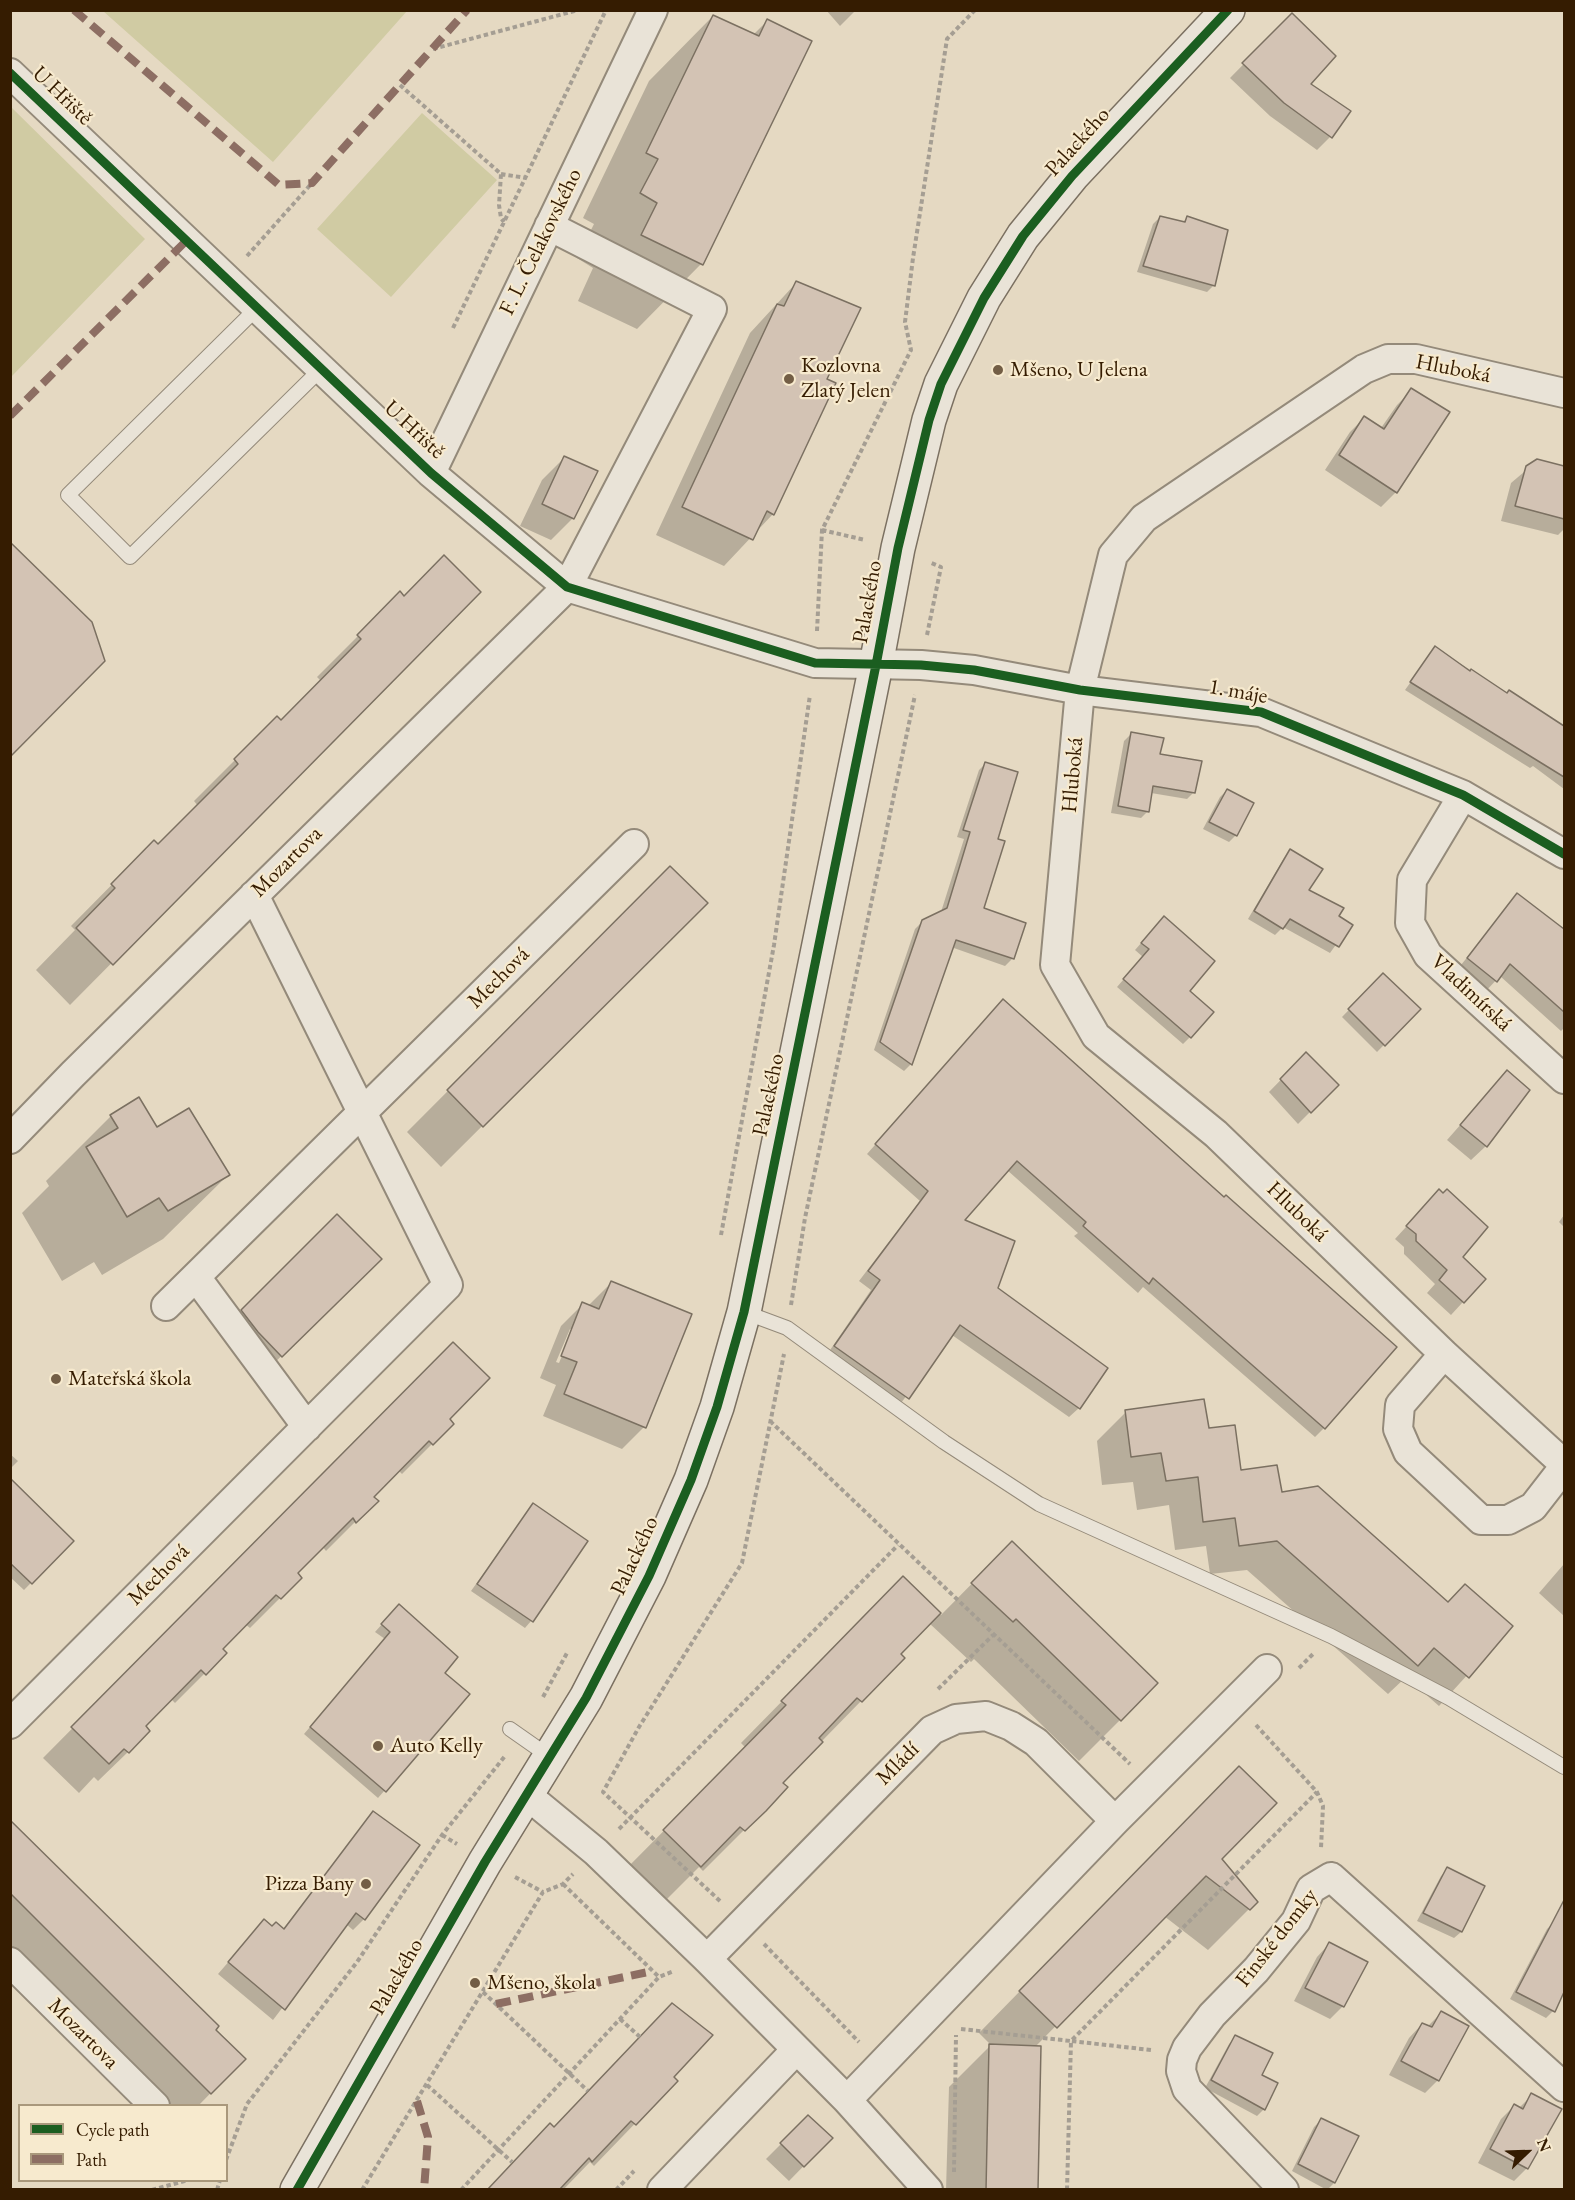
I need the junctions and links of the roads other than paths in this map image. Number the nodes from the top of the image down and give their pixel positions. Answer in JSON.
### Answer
{"nodes":[{"id":1,"x":653,"y":10,"type":"edge"},
{"id":2,"x":1228,"y":10,"type":"edge"},
{"id":3,"x":10,"y":73,"type":"edge"},
{"id":4,"x":549,"y":226,"type":"junction"},
{"id":5,"x":257,"y":308,"type":"junction"},
{"id":6,"x":321,"y":369,"type":"junction"},
{"id":7,"x":1564,"y":393,"type":"edge"},
{"id":8,"x":431,"y":473,"type":"junction"},
{"id":9,"x":567,"y":587,"type":"junction"},
{"id":10,"x":876,"y":665,"type":"junction"},
{"id":11,"x":1080,"y":690,"type":"junction"},
{"id":12,"x":1463,"y":795,"type":"junction"},
{"id":13,"x":634,"y":844,"type":"dead end"},
{"id":14,"x":1564,"y":854,"type":"edge"},
{"id":15,"x":254,"y":895,"type":"junction"},
{"id":16,"x":1564,"y":1079,"type":"edge"},
{"id":17,"x":363,"y":1112,"type":"junction"},
{"id":18,"x":10,"y":1139,"type":"edge"},
{"id":19,"x":196,"y":1277,"type":"junction"},
{"id":20,"x":166,"y":1306,"type":"dead end"},
{"id":21,"x":744,"y":1312,"type":"junction"},
{"id":22,"x":1444,"y":1354,"type":"junction"},
{"id":23,"x":307,"y":1427,"type":"junction"},
{"id":24,"x":1564,"y":1465,"type":"edge"},
{"id":25,"x":1267,"y":1669,"type":"dead end"},
{"id":26,"x":10,"y":1724,"type":"edge"},
{"id":27,"x":516,"y":1733,"type":"road end"},
{"id":28,"x":550,"y":1757,"type":"junction"},
{"id":29,"x":1564,"y":1767,"type":"edge"},
{"id":30,"x":528,"y":1796,"type":"junction"},
{"id":31,"x":1115,"y":1821,"type":"junction"},
{"id":32,"x":10,"y":1962,"type":"edge"},
{"id":33,"x":695,"y":1963,"type":"junction"},
{"id":34,"x":796,"y":2050,"type":"junction"},
{"id":35,"x":1564,"y":2087,"type":"edge"},
{"id":36,"x":847,"y":2100,"type":"junction"},
{"id":37,"x":153,"y":2104,"type":"edge"},
{"id":38,"x":297,"y":2190,"type":"edge"},
{"id":39,"x":662,"y":2190,"type":"edge"},
{"id":40,"x":928,"y":2190,"type":"edge"},
{"id":41,"x":1284,"y":2190,"type":"edge"}],
"edges":[{"from":1,"to":4,"type":"street","name":"F. L. Čelakovského"},
{"from":2,"to":10,"type":"street","name":"Palackého"},
{"from":3,"to":5,"type":"street","name":"U Hřiště"},
{"from":4,"to":8,"type":"street","name":"F. L. Čelakovského"},
{"from":4,"to":9,"type":"street","name":"Mozartova"},
{"from":5,"to":6,"type":"street","name":"U Hřiště"},
{"from":5,"to":6,"type":"lane"},
{"from":6,"to":8,"type":"street","name":"U Hřiště"},
{"from":7,"to":11,"type":"street","name":"Hluboká"},
{"from":8,"to":9,"type":"street","name":"U Hřiště"},
{"from":9,"to":10,"type":"street","name":"U Hřiště"},
{"from":9,"to":15,"type":"street","name":"Mozartova"},
{"from":10,"to":11,"type":"street","name":"1. máje"},
{"from":10,"to":21,"type":"street","name":"Palackého"},
{"from":11,"to":12,"type":"street","name":"1. máje"},
{"from":11,"to":22,"type":"street","name":"Hluboká"},
{"from":12,"to":14,"type":"street","name":"1. máje"},
{"from":12,"to":16,"type":"street","name":"Vladimírská"},
{"from":13,"to":17,"type":"street","name":"Mechová"},
{"from":15,"to":17,"type":"street","name":"Mechová"},
{"from":15,"to":18,"type":"street","name":"Mozartova"},
{"from":17,"to":19,"type":"street","name":"Mechová"},
{"from":17,"to":23,"type":"street","name":"Mechová"},
{"from":19,"to":20,"type":"street","name":"Mechová"},
{"from":19,"to":23,"type":"street"},
{"from":21,"to":28,"type":"street","name":"Palackého"},
{"from":21,"to":29,"type":"lane"},
{"from":22,"to":24,"type":"street","name":"Hluboká"},
{"from":22,"to":24,"type":"street","name":"Hluboká"},
{"from":23,"to":26,"type":"street","name":"Mechová"},
{"from":25,"to":31,"type":"street"},
{"from":27,"to":28,"type":"lane"},
{"from":28,"to":30,"type":"street","name":"Palackého"},
{"from":30,"to":33,"type":"street"},
{"from":30,"to":38,"type":"street","name":"Palackého"},
{"from":31,"to":33,"type":"street","name":"Mládí"},
{"from":31,"to":36,"type":"street"},
{"from":32,"to":37,"type":"street","name":"Mozartova"},
{"from":33,"to":34,"type":"street"},
{"from":34,"to":36,"type":"street"},
{"from":34,"to":39,"type":"street"},
{"from":35,"to":41,"type":"street","name":"Finské domky"},
{"from":36,"to":40,"type":"street"}]}
